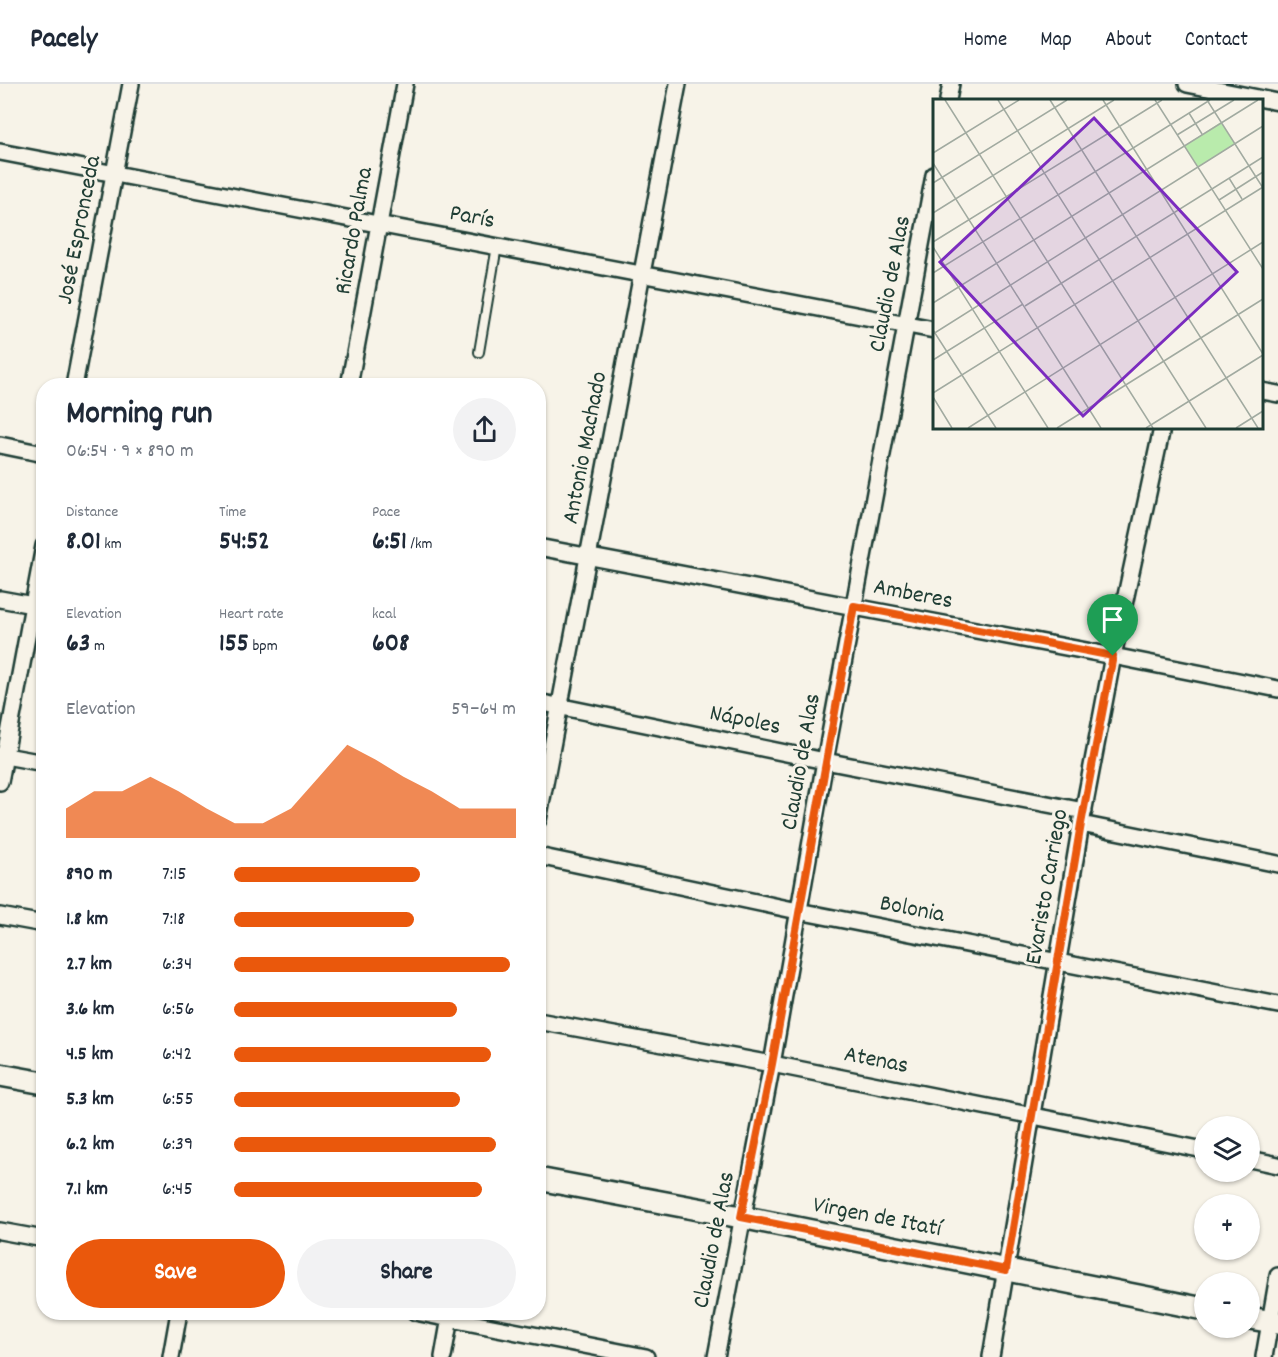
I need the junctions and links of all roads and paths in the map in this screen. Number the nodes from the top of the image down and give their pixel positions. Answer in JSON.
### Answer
{"nodes":[{"id":1,"x":131,"y":84,"type":"edge"},
{"id":2,"x":405,"y":84,"type":"edge"},
{"id":3,"x":678,"y":84,"type":"edge"},
{"id":4,"x":951,"y":84,"type":"edge"},
{"id":5,"x":1187,"y":84,"type":"edge"},
{"id":6,"x":1226,"y":92,"type":"edge"},
{"id":7,"x":948,"y":99,"type":"edge"},
{"id":8,"x":1262,"y":99,"type":"edge"},
{"id":9,"x":1263,"y":99,"type":"edge"},
{"id":10,"x":1278,"y":102,"type":"edge"},
{"id":11,"x":0,"y":152,"type":"edge"},
{"id":12,"x":114,"y":172,"type":"junction"},
{"id":13,"x":933,"y":181,"type":"edge"},
{"id":14,"x":379,"y":223,"type":"junction"},
{"id":15,"x":497,"y":246,"type":"junction"},
{"id":16,"x":643,"y":274,"type":"junction"},
{"id":17,"x":907,"y":324,"type":"junction"},
{"id":18,"x":933,"y":330,"type":"edge"},
{"id":19,"x":478,"y":352,"type":"dead end"},
{"id":20,"x":75,"y":378,"type":"edge"},
{"id":21,"x":350,"y":378,"type":"edge"},
{"id":22,"x":1263,"y":391,"type":"edge"},
{"id":23,"x":1278,"y":394,"type":"edge"},
{"id":24,"x":1162,"y":429,"type":"edge"},
{"id":25,"x":0,"y":445,"type":"edge"},
{"id":26,"x":36,"y":452,"type":"edge"},
{"id":27,"x":546,"y":548,"type":"edge"},
{"id":28,"x":587,"y":556,"type":"junction"},
{"id":29,"x":0,"y":599,"type":"edge"},
{"id":30,"x":36,"y":606,"type":"edge"},
{"id":31,"x":854,"y":606,"type":"junction"},
{"id":32,"x":36,"y":614,"type":"edge"},
{"id":33,"x":1113,"y":656,"type":"junction"},
{"id":34,"x":1278,"y":689,"type":"edge"},
{"id":35,"x":546,"y":704,"type":"edge"},
{"id":36,"x":561,"y":707,"type":"junction"},
{"id":37,"x":2,"y":755,"type":"edge"},
{"id":38,"x":36,"y":761,"type":"edge"},
{"id":39,"x":825,"y":761,"type":"junction"},
{"id":40,"x":546,"y":781,"type":"edge"},
{"id":41,"x":0,"y":782,"type":"edge"},
{"id":42,"x":1083,"y":817,"type":"junction"},
{"id":43,"x":546,"y":858,"type":"edge"},
{"id":44,"x":1278,"y":864,"type":"edge"},
{"id":45,"x":798,"y":911,"type":"junction"},
{"id":46,"x":0,"y":916,"type":"edge"},
{"id":47,"x":36,"y":923,"type":"edge"},
{"id":48,"x":1058,"y":962,"type":"junction"},
{"id":49,"x":1278,"y":1005,"type":"edge"},
{"id":50,"x":546,"y":1022,"type":"edge"},
{"id":51,"x":772,"y":1064,"type":"junction"},
{"id":52,"x":0,"y":1075,"type":"edge"},
{"id":53,"x":36,"y":1082,"type":"edge"},
{"id":54,"x":1032,"y":1115,"type":"junction"},
{"id":55,"x":1194,"y":1148,"type":"edge"},
{"id":56,"x":1260,"y":1161,"type":"edge"},
{"id":57,"x":1278,"y":1165,"type":"edge"},
{"id":58,"x":546,"y":1180,"type":"edge"},
{"id":59,"x":741,"y":1217,"type":"junction"},
{"id":60,"x":0,"y":1231,"type":"edge"},
{"id":61,"x":36,"y":1238,"type":"edge"},
{"id":62,"x":1006,"y":1270,"type":"junction"},
{"id":63,"x":1278,"y":1276,"type":"edge"},
{"id":64,"x":1194,"y":1307,"type":"edge"},
{"id":65,"x":178,"y":1320,"type":"edge"},
{"id":66,"x":449,"y":1320,"type":"edge"},
{"id":67,"x":469,"y":1320,"type":"edge"},
{"id":68,"x":1266,"y":1321,"type":"edge"},
{"id":69,"x":171,"y":1357,"type":"edge"},
{"id":70,"x":442,"y":1357,"type":"edge"},
{"id":71,"x":646,"y":1357,"type":"edge"},
{"id":72,"x":716,"y":1357,"type":"edge"},
{"id":73,"x":991,"y":1357,"type":"edge"},
{"id":74,"x":1263,"y":1357,"type":"edge"}],
"edges":[{"from":1,"to":12,"type":"street","name":"José Espronceda"},
{"from":2,"to":14,"type":"street","name":"Ricardo Palma"},
{"from":3,"to":16,"type":"street","name":"Antonio Machado"},
{"from":4,"to":7,"type":"street"},
{"from":5,"to":6,"type":"street"},
{"from":6,"to":8,"type":"street"},
{"from":9,"to":10,"type":"street"},
{"from":11,"to":12,"type":"street","name":"París"},
{"from":12,"to":14,"type":"street","name":"París"},
{"from":12,"to":20,"type":"street","name":"José Espronceda"},
{"from":13,"to":17,"type":"street","name":"Claudio de Alas"},
{"from":14,"to":15,"type":"street","name":"París"},
{"from":14,"to":21,"type":"street","name":"Ricardo Palma"},
{"from":15,"to":16,"type":"street","name":"París"},
{"from":15,"to":19,"type":"lane"},
{"from":16,"to":17,"type":"street","name":"París"},
{"from":16,"to":28,"type":"street","name":"Antonio Machado"},
{"from":17,"to":18,"type":"street","name":"París"},
{"from":17,"to":31,"type":"street","name":"Claudio de Alas"},
{"from":22,"to":23,"type":"street"},
{"from":24,"to":33,"type":"street","name":"Evaristo Carriego"},
{"from":25,"to":26,"type":"street"},
{"from":27,"to":28,"type":"street","name":"Amberes"},
{"from":28,"to":31,"type":"street","name":"Amberes"},
{"from":28,"to":36,"type":"street","name":"Antonio Machado"},
{"from":29,"to":30,"type":"street"},
{"from":31,"to":33,"type":"street","name":"Amberes"},
{"from":31,"to":39,"type":"street","name":"Claudio de Alas"},
{"from":32,"to":37,"type":"street"},
{"from":33,"to":34,"type":"street","name":"Amberes"},
{"from":33,"to":42,"type":"street","name":"Evaristo Carriego"},
{"from":35,"to":36,"type":"street","name":"Nápoles"},
{"from":36,"to":39,"type":"street","name":"Nápoles"},
{"from":36,"to":40,"type":"street","name":"Antonio Machado"},
{"from":37,"to":38,"type":"street"},
{"from":37,"to":41,"type":"street"},
{"from":39,"to":42,"type":"street","name":"Nápoles"},
{"from":39,"to":45,"type":"street","name":"Claudio de Alas"},
{"from":42,"to":44,"type":"street","name":"Nápoles"},
{"from":42,"to":48,"type":"street","name":"Evaristo Carriego"},
{"from":43,"to":45,"type":"street","name":"Bolonia"},
{"from":45,"to":48,"type":"street","name":"Bolonia"},
{"from":45,"to":51,"type":"street","name":"Claudio de Alas"},
{"from":46,"to":47,"type":"street"},
{"from":48,"to":49,"type":"street","name":"Bolonia"},
{"from":48,"to":54,"type":"street","name":"Evaristo Carriego"},
{"from":50,"to":51,"type":"street","name":"Atenas"},
{"from":51,"to":54,"type":"street","name":"Atenas"},
{"from":51,"to":59,"type":"street","name":"Claudio de Alas"},
{"from":52,"to":53,"type":"street"},
{"from":54,"to":55,"type":"street","name":"Atenas"},
{"from":54,"to":62,"type":"street","name":"Evaristo Carriego"},
{"from":56,"to":57,"type":"street"},
{"from":58,"to":59,"type":"street","name":"Virgen de Itatí"},
{"from":59,"to":62,"type":"street","name":"Virgen de Itatí"},
{"from":59,"to":72,"type":"street","name":"Claudio de Alas"},
{"from":60,"to":61,"type":"street"},
{"from":62,"to":64,"type":"street","name":"Virgen de Itatí"},
{"from":62,"to":73,"type":"street","name":"Evaristo Carriego"},
{"from":63,"to":68,"type":"street"},
{"from":65,"to":69,"type":"street"},
{"from":66,"to":70,"type":"street"},
{"from":67,"to":71,"type":"street"},
{"from":68,"to":74,"type":"street"}]}
